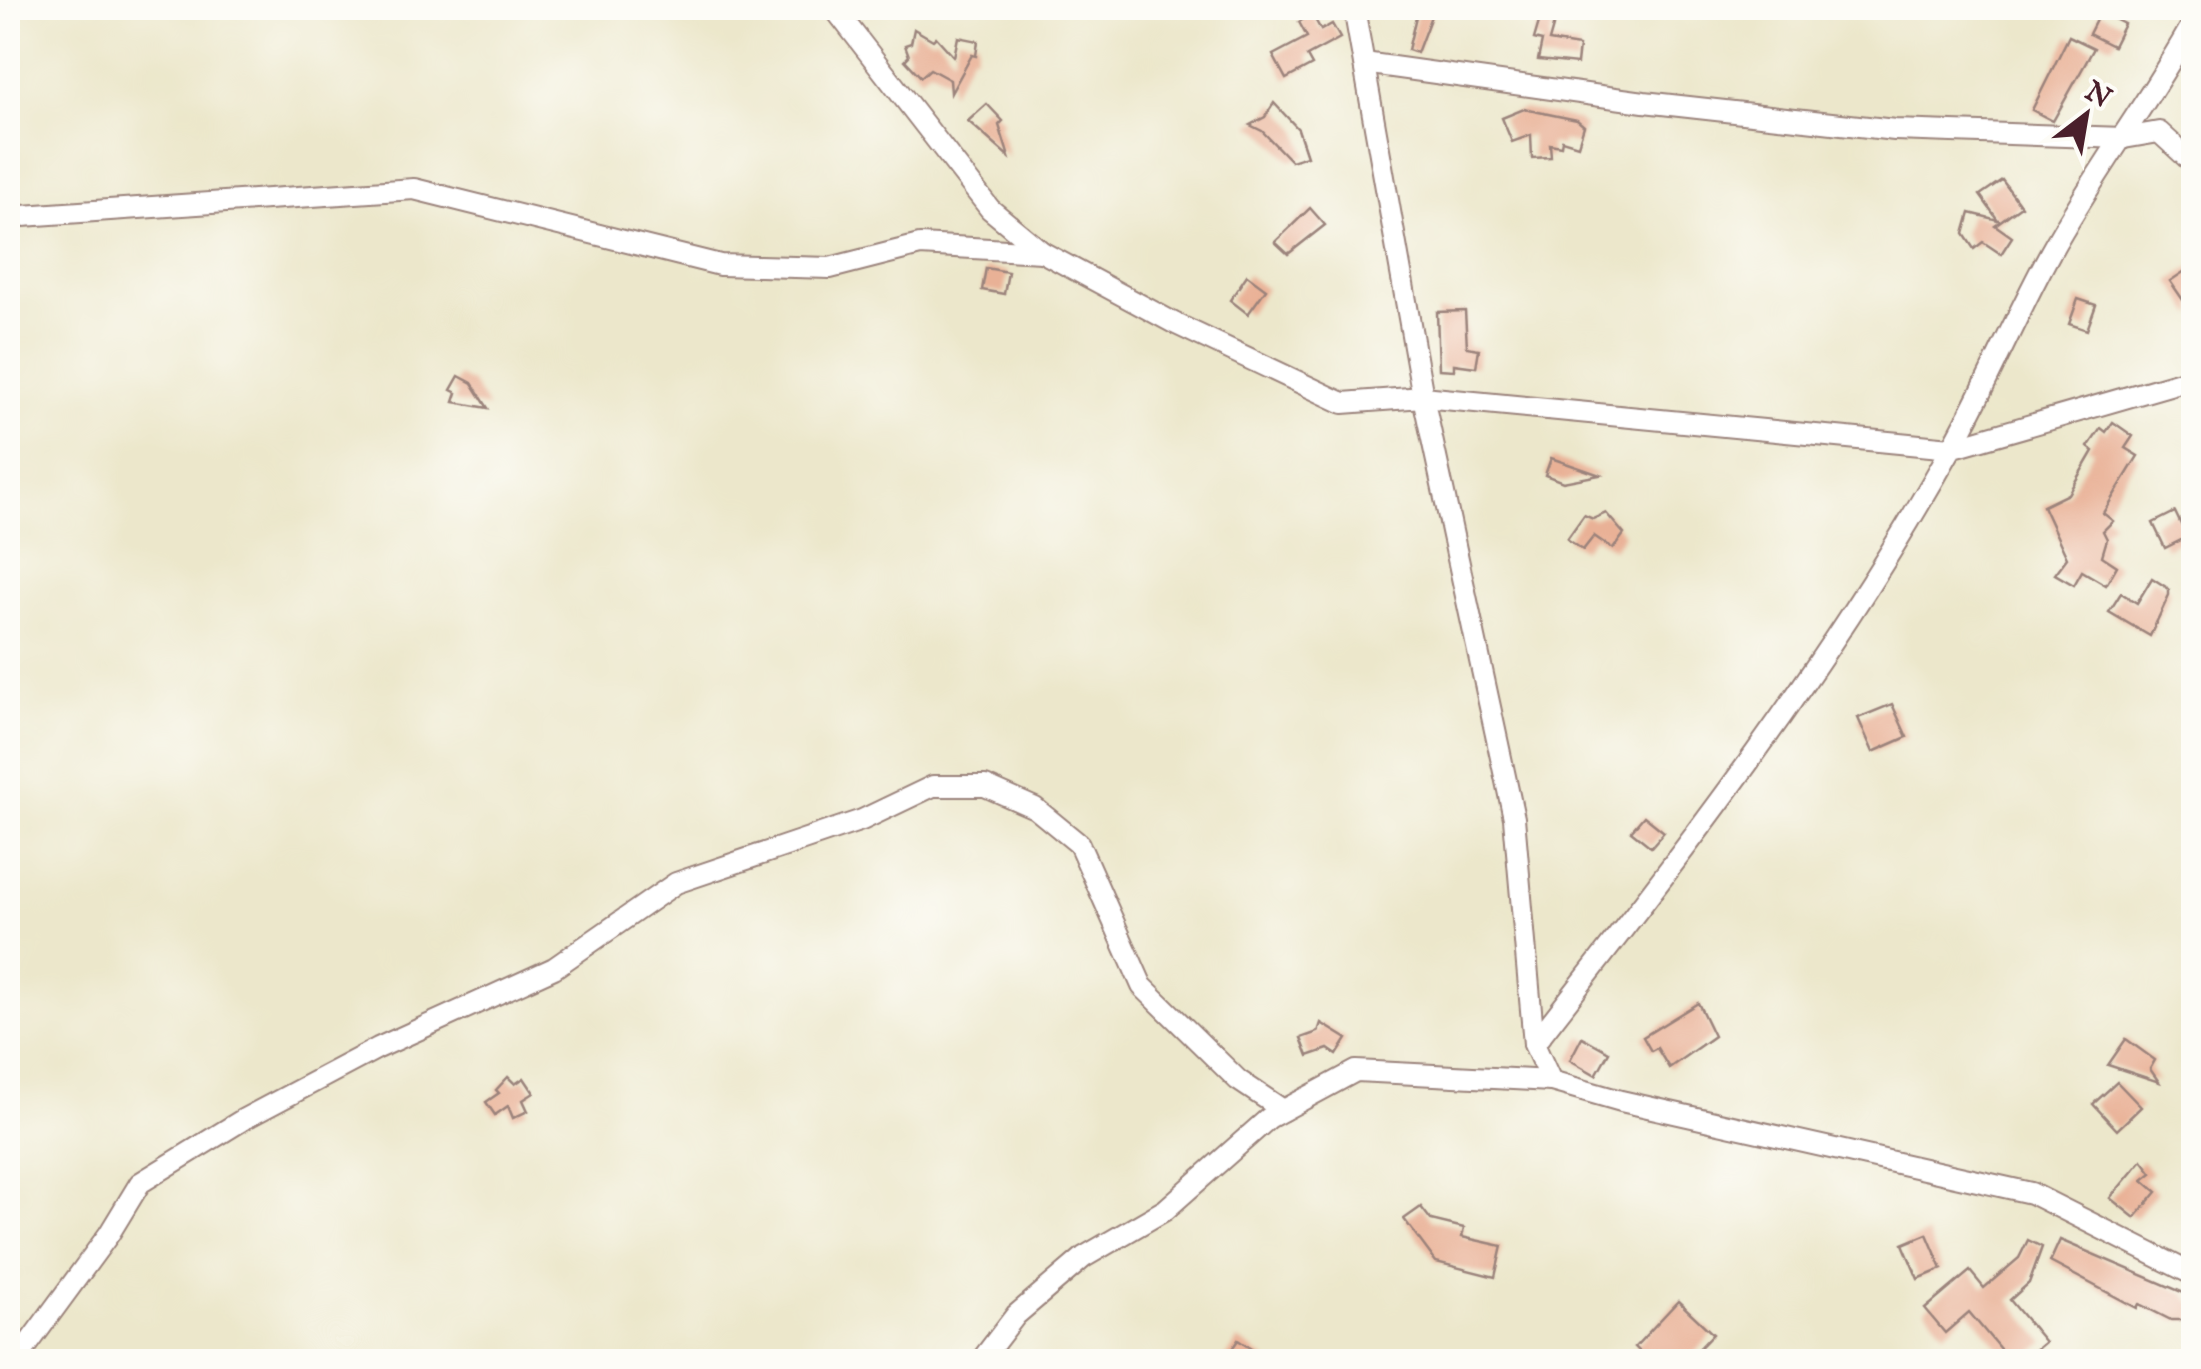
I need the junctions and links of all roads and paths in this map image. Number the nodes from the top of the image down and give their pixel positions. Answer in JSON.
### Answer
{"nodes":[{"id":1,"x":834,"y":8,"type":"edge"},
{"id":2,"x":1354,"y":8,"type":"edge"},
{"id":3,"x":2194,"y":21,"type":"edge"},
{"id":4,"x":1364,"y":63,"type":"junction"},
{"id":5,"x":2124,"y":138,"type":"junction"},
{"id":6,"x":2194,"y":164,"type":"edge"},
{"id":7,"x":8,"y":217,"type":"edge"},
{"id":8,"x":1042,"y":252,"type":"junction"},
{"id":9,"x":2194,"y":378,"type":"edge"},
{"id":10,"x":1422,"y":397,"type":"junction"},
{"id":11,"x":1952,"y":448,"type":"junction"},
{"id":12,"x":1534,"y":1044,"type":"junction"},
{"id":13,"x":1551,"y":1081,"type":"junction"},
{"id":14,"x":1283,"y":1110,"type":"junction"},
{"id":15,"x":2194,"y":1275,"type":"edge"},
{"id":16,"x":15,"y":1362,"type":"edge"},
{"id":17,"x":980,"y":1362,"type":"edge"}],
"edges":[{"from":1,"to":8,"type":"street"},
{"from":2,"to":4,"type":"street"},
{"from":3,"to":5,"type":"street"},
{"from":4,"to":5,"type":"street"},
{"from":4,"to":10,"type":"street"},
{"from":5,"to":6,"type":"street"},
{"from":5,"to":11,"type":"street"},
{"from":7,"to":8,"type":"street"},
{"from":8,"to":10,"type":"street"},
{"from":9,"to":11,"type":"street"},
{"from":10,"to":11,"type":"street"},
{"from":10,"to":12,"type":"street"},
{"from":11,"to":12,"type":"street"},
{"from":12,"to":13,"type":"street"},
{"from":13,"to":14,"type":"street"},
{"from":13,"to":15,"type":"street"},
{"from":14,"to":16,"type":"street"},
{"from":14,"to":17,"type":"street"}]}
